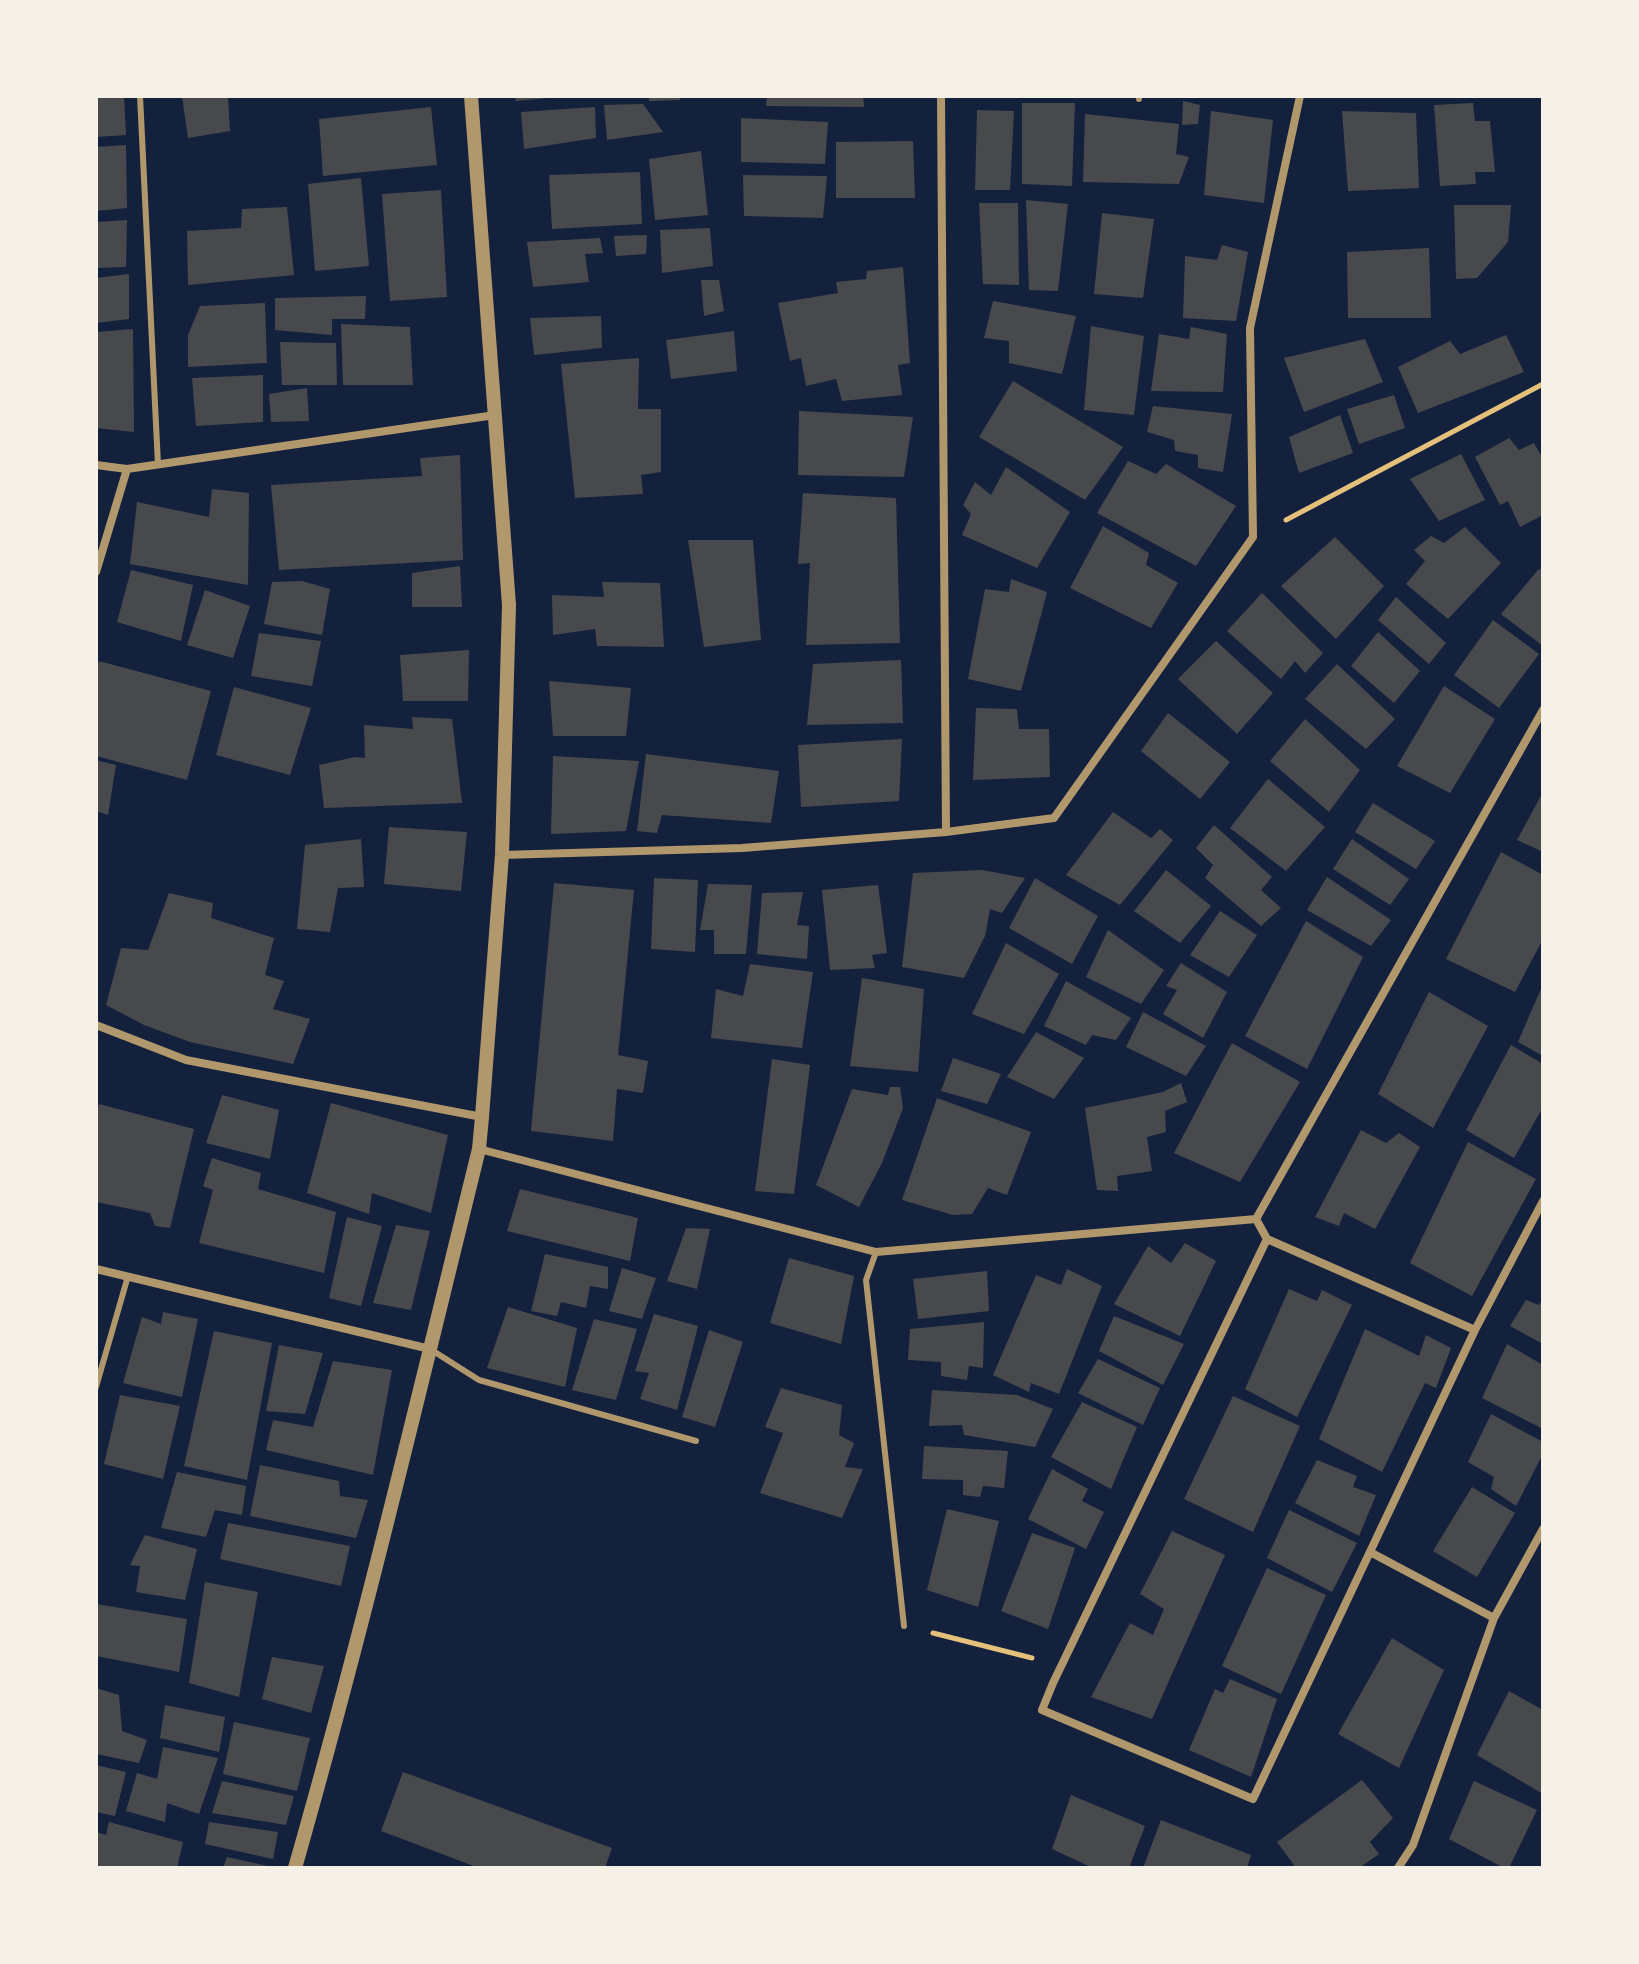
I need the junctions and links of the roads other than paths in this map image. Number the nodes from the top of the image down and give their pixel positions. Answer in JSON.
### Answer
{"nodes":[{"id":1,"x":140,"y":96,"type":"edge"},
{"id":2,"x":471,"y":96,"type":"edge"},
{"id":3,"x":941,"y":96,"type":"edge"},
{"id":4,"x":1300,"y":96,"type":"edge"},
{"id":5,"x":495,"y":415,"type":"junction"},
{"id":6,"x":96,"y":465,"type":"edge"},
{"id":7,"x":158,"y":465,"type":"junction"},
{"id":8,"x":127,"y":469,"type":"junction"},
{"id":9,"x":96,"y":572,"type":"edge"},
{"id":10,"x":1543,"y":710,"type":"edge"},
{"id":11,"x":946,"y":832,"type":"junction"},
{"id":12,"x":502,"y":855,"type":"junction"},
{"id":13,"x":96,"y":1025,"type":"edge"},
{"id":14,"x":482,"y":1117,"type":"junction"},
{"id":15,"x":479,"y":1149,"type":"junction"},
{"id":16,"x":1543,"y":1201,"type":"edge"},
{"id":17,"x":1256,"y":1219,"type":"junction"},
{"id":18,"x":1267,"y":1239,"type":"junction"},
{"id":19,"x":876,"y":1252,"type":"junction"},
{"id":20,"x":96,"y":1269,"type":"edge"},
{"id":21,"x":128,"y":1276,"type":"junction"},
{"id":22,"x":1475,"y":1330,"type":"junction"},
{"id":23,"x":430,"y":1349,"type":"junction"},
{"id":24,"x":96,"y":1387,"type":"edge"},
{"id":25,"x":696,"y":1441,"type":"dead end"},
{"id":26,"x":1543,"y":1529,"type":"edge"},
{"id":27,"x":1370,"y":1552,"type":"junction"},
{"id":28,"x":1494,"y":1618,"type":"junction"},
{"id":29,"x":904,"y":1626,"type":"road end"},
{"id":30,"x":295,"y":1868,"type":"edge"},
{"id":31,"x":1398,"y":1868,"type":"edge"}],
"edges":[{"from":1,"to":7,"type":"lane"},
{"from":2,"to":5,"type":"street"},
{"from":3,"to":11,"type":"street"},
{"from":4,"to":11,"type":"street"},
{"from":5,"to":7,"type":"street"},
{"from":5,"to":12,"type":"street"},
{"from":6,"to":8,"type":"street"},
{"from":7,"to":8,"type":"street"},
{"from":8,"to":9,"type":"street"},
{"from":10,"to":17,"type":"street"},
{"from":11,"to":12,"type":"street"},
{"from":12,"to":14,"type":"street"},
{"from":13,"to":14,"type":"street"},
{"from":14,"to":15,"type":"street"},
{"from":15,"to":19,"type":"street"},
{"from":15,"to":23,"type":"street"},
{"from":16,"to":22,"type":"street"},
{"from":17,"to":18,"type":"street"},
{"from":17,"to":19,"type":"street"},
{"from":18,"to":22,"type":"street"},
{"from":18,"to":27,"type":"street"},
{"from":19,"to":29,"type":"lane"},
{"from":20,"to":21,"type":"street"},
{"from":21,"to":23,"type":"street"},
{"from":21,"to":24,"type":"lane"},
{"from":22,"to":27,"type":"street"},
{"from":23,"to":25,"type":"lane"},
{"from":23,"to":30,"type":"street"},
{"from":26,"to":28,"type":"street"},
{"from":27,"to":28,"type":"street"},
{"from":28,"to":31,"type":"street"}]}
